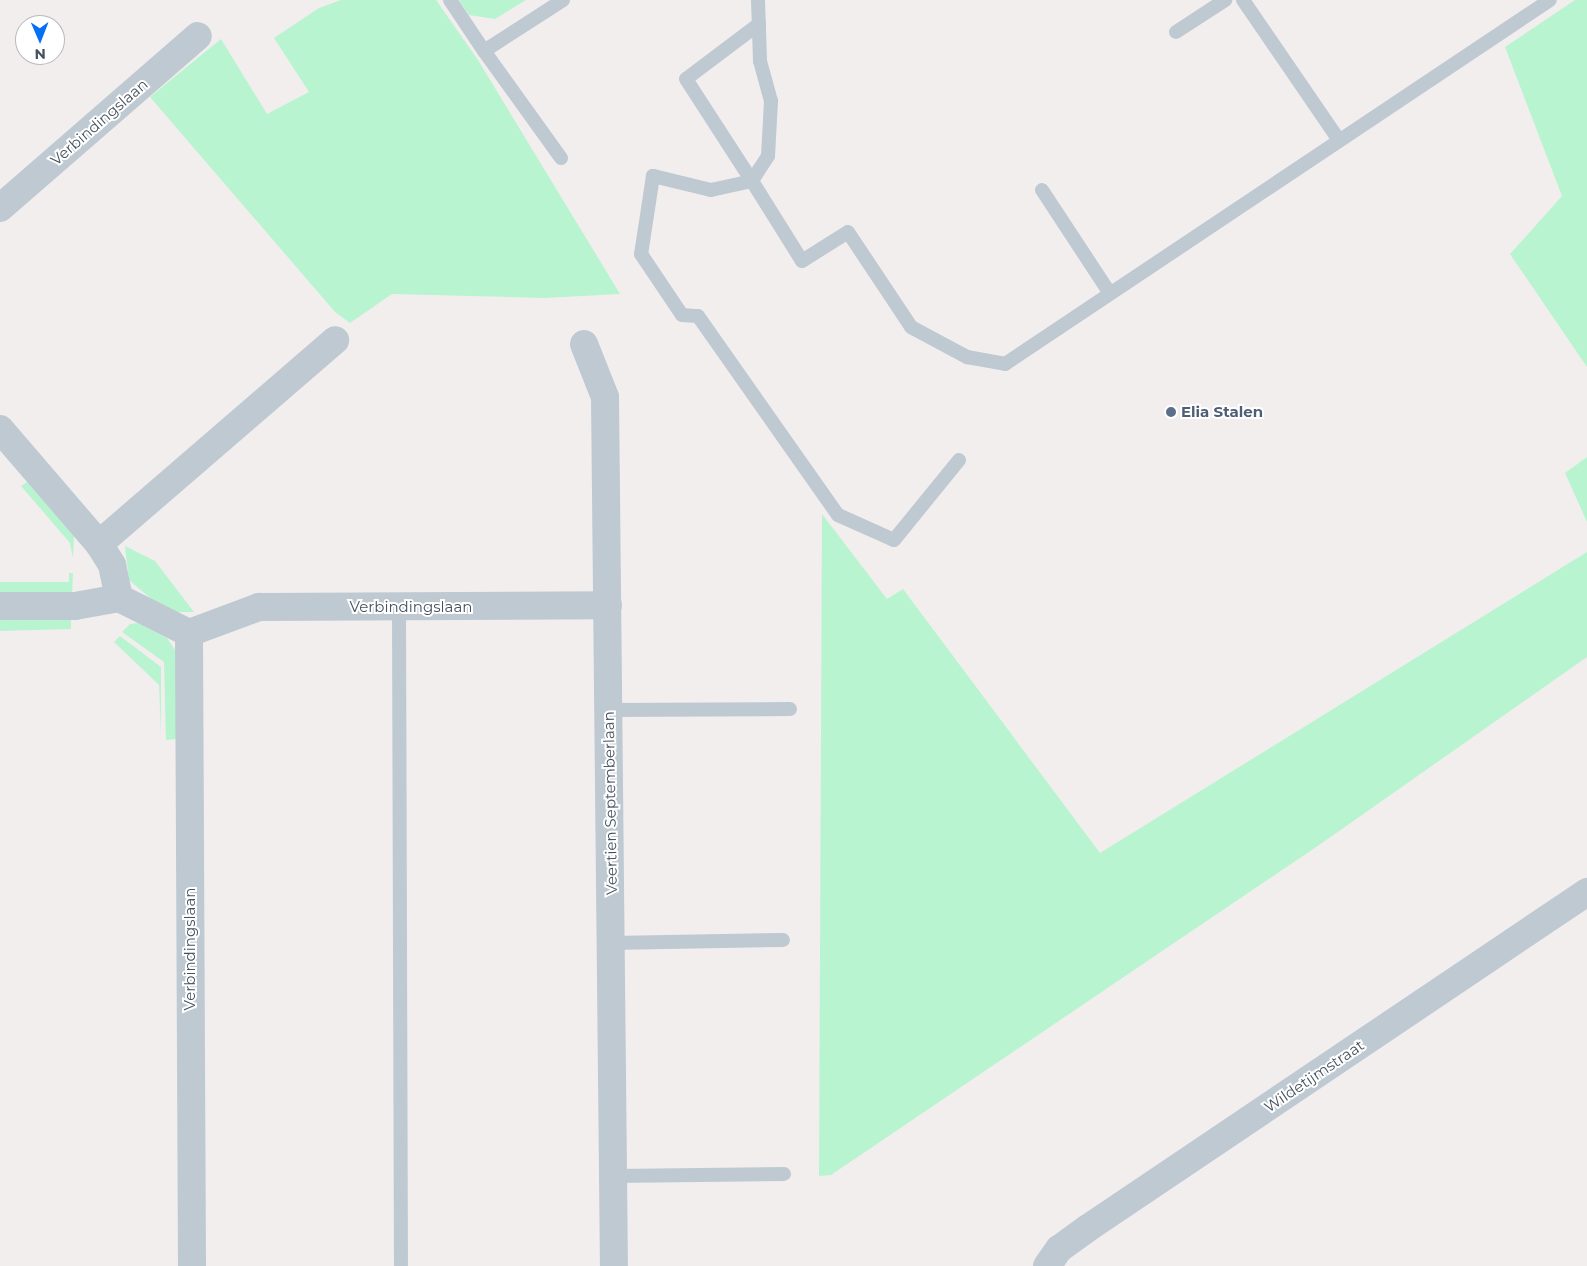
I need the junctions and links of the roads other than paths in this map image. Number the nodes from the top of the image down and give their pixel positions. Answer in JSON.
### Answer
{"nodes":[{"id":1,"x":450,"y":0,"type":"edge"},
{"id":2,"x":563,"y":0,"type":"edge"},
{"id":3,"x":758,"y":0,"type":"edge"},
{"id":4,"x":1225,"y":0,"type":"edge"},
{"id":5,"x":1243,"y":0,"type":"edge"},
{"id":6,"x":1550,"y":0,"type":"edge"},
{"id":7,"x":759,"y":24,"type":"junction"},
{"id":8,"x":1176,"y":32,"type":"dead end"},
{"id":9,"x":198,"y":36,"type":"dead end"},
{"id":10,"x":484,"y":51,"type":"junction"},
{"id":11,"x":1339,"y":140,"type":"junction"},
{"id":12,"x":561,"y":158,"type":"dead end"},
{"id":13,"x":752,"y":181,"type":"junction"},
{"id":14,"x":1042,"y":190,"type":"dead end"},
{"id":15,"x":0,"y":208,"type":"edge"},
{"id":16,"x":1110,"y":292,"type":"junction"},
{"id":17,"x":336,"y":340,"type":"dead end"},
{"id":18,"x":584,"y":344,"type":"dead end"},
{"id":19,"x":0,"y":429,"type":"edge"},
{"id":20,"x":959,"y":460,"type":"dead end"},
{"id":21,"x":99,"y":544,"type":"junction"},
{"id":22,"x":119,"y":598,"type":"junction"},
{"id":23,"x":608,"y":604,"type":"junction"},
{"id":24,"x":0,"y":606,"type":"edge"},
{"id":25,"x":399,"y":607,"type":"junction"},
{"id":26,"x":189,"y":633,"type":"junction"},
{"id":27,"x":790,"y":709,"type":"dead end"},
{"id":28,"x":609,"y":710,"type":"junction"},
{"id":29,"x":1587,"y":892,"type":"edge"},
{"id":30,"x":783,"y":940,"type":"dead end"},
{"id":31,"x":611,"y":943,"type":"junction"},
{"id":32,"x":784,"y":1174,"type":"dead end"},
{"id":33,"x":613,"y":1176,"type":"junction"},
{"id":34,"x":192,"y":1266,"type":"edge"},
{"id":35,"x":401,"y":1266,"type":"edge"},
{"id":36,"x":614,"y":1266,"type":"edge"},
{"id":37,"x":1047,"y":1266,"type":"edge"}],
"edges":[{"from":1,"to":10,"type":"lane"},
{"from":2,"to":10,"type":"lane"},
{"from":3,"to":7,"type":"lane"},
{"from":4,"to":8,"type":"lane"},
{"from":5,"to":11,"type":"lane"},
{"from":6,"to":11,"type":"lane"},
{"from":7,"to":13,"type":"lane"},
{"from":7,"to":13,"type":"lane"},
{"from":9,"to":15,"type":"street","name":"Verbindingslaan"},
{"from":10,"to":12,"type":"lane"},
{"from":11,"to":16,"type":"lane"},
{"from":13,"to":16,"type":"lane"},
{"from":13,"to":20,"type":"lane"},
{"from":14,"to":16,"type":"lane"},
{"from":17,"to":21,"type":"street"},
{"from":18,"to":23,"type":"street","name":"Veertien Septemberlaan"},
{"from":19,"to":21,"type":"street"},
{"from":21,"to":22,"type":"street"},
{"from":22,"to":24,"type":"street"},
{"from":22,"to":26,"type":"street"},
{"from":23,"to":25,"type":"street","name":"Verbindingslaan"},
{"from":23,"to":28,"type":"street","name":"Veertien Septemberlaan"},
{"from":25,"to":26,"type":"street","name":"Verbindingslaan"},
{"from":25,"to":35,"type":"lane"},
{"from":26,"to":34,"type":"street","name":"Verbindingslaan"},
{"from":27,"to":28,"type":"lane"},
{"from":28,"to":31,"type":"street","name":"Veertien Septemberlaan"},
{"from":29,"to":37,"type":"street","name":"Wildetijmstraat"},
{"from":30,"to":31,"type":"lane"},
{"from":31,"to":33,"type":"street","name":"Veertien Septemberlaan"},
{"from":32,"to":33,"type":"lane"},
{"from":33,"to":36,"type":"street","name":"Veertien Septemberlaan"}]}
